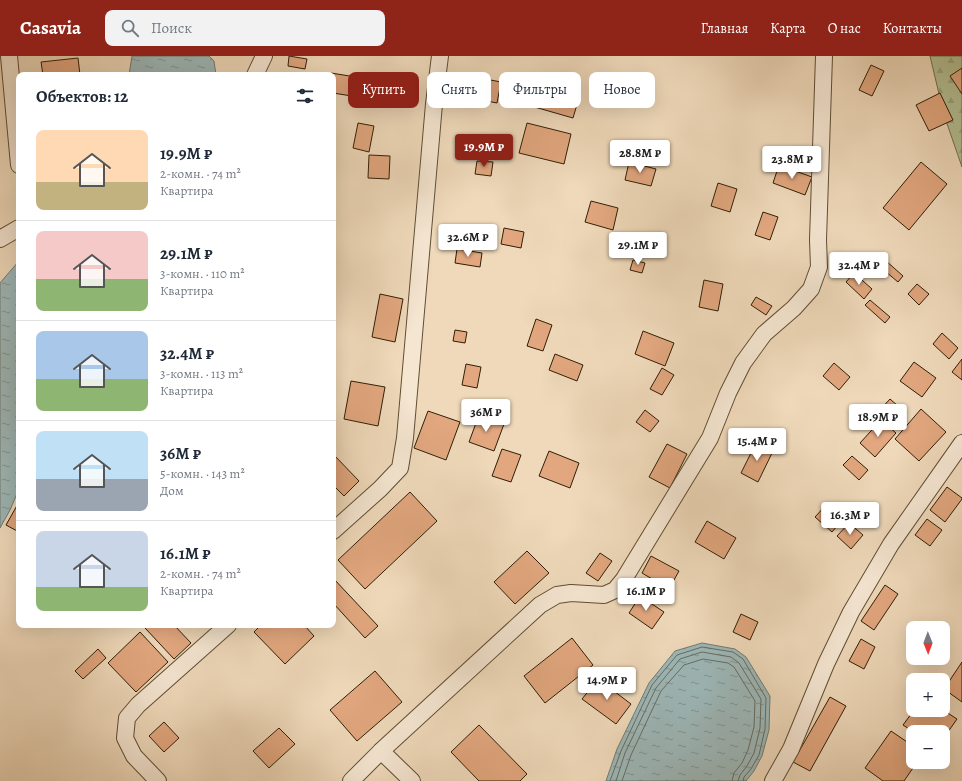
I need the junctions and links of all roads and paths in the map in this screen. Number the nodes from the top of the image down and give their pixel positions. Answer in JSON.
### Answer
{"nodes":[{"id":1,"x":9,"y":56,"type":"edge"},
{"id":2,"x":264,"y":56,"type":"edge"},
{"id":3,"x":440,"y":56,"type":"edge"},
{"id":4,"x":824,"y":56,"type":"edge"},
{"id":5,"x":256,"y":72,"type":"edge"},
{"id":6,"x":16,"y":132,"type":"edge"},
{"id":7,"x":16,"y":230,"type":"edge"},
{"id":8,"x":0,"y":239,"type":"edge"},
{"id":9,"x":962,"y":443,"type":"edge"},
{"id":10,"x":336,"y":528,"type":"edge"},
{"id":11,"x":225,"y":628,"type":"edge"},
{"id":12,"x":381,"y":751,"type":"junction"},
{"id":13,"x":158,"y":781,"type":"edge"},
{"id":14,"x":351,"y":781,"type":"edge"},
{"id":15,"x":412,"y":781,"type":"edge"},
{"id":16,"x":773,"y":781,"type":"edge"}],
"edges":[{"from":1,"to":6,"type":"street"},
{"from":2,"to":5,"type":"street"},
{"from":3,"to":10,"type":"street"},
{"from":4,"to":12,"type":"street"},
{"from":7,"to":8,"type":"street"},
{"from":9,"to":16,"type":"street"},
{"from":11,"to":13,"type":"street"},
{"from":12,"to":14,"type":"street"},
{"from":12,"to":15,"type":"street"}]}
